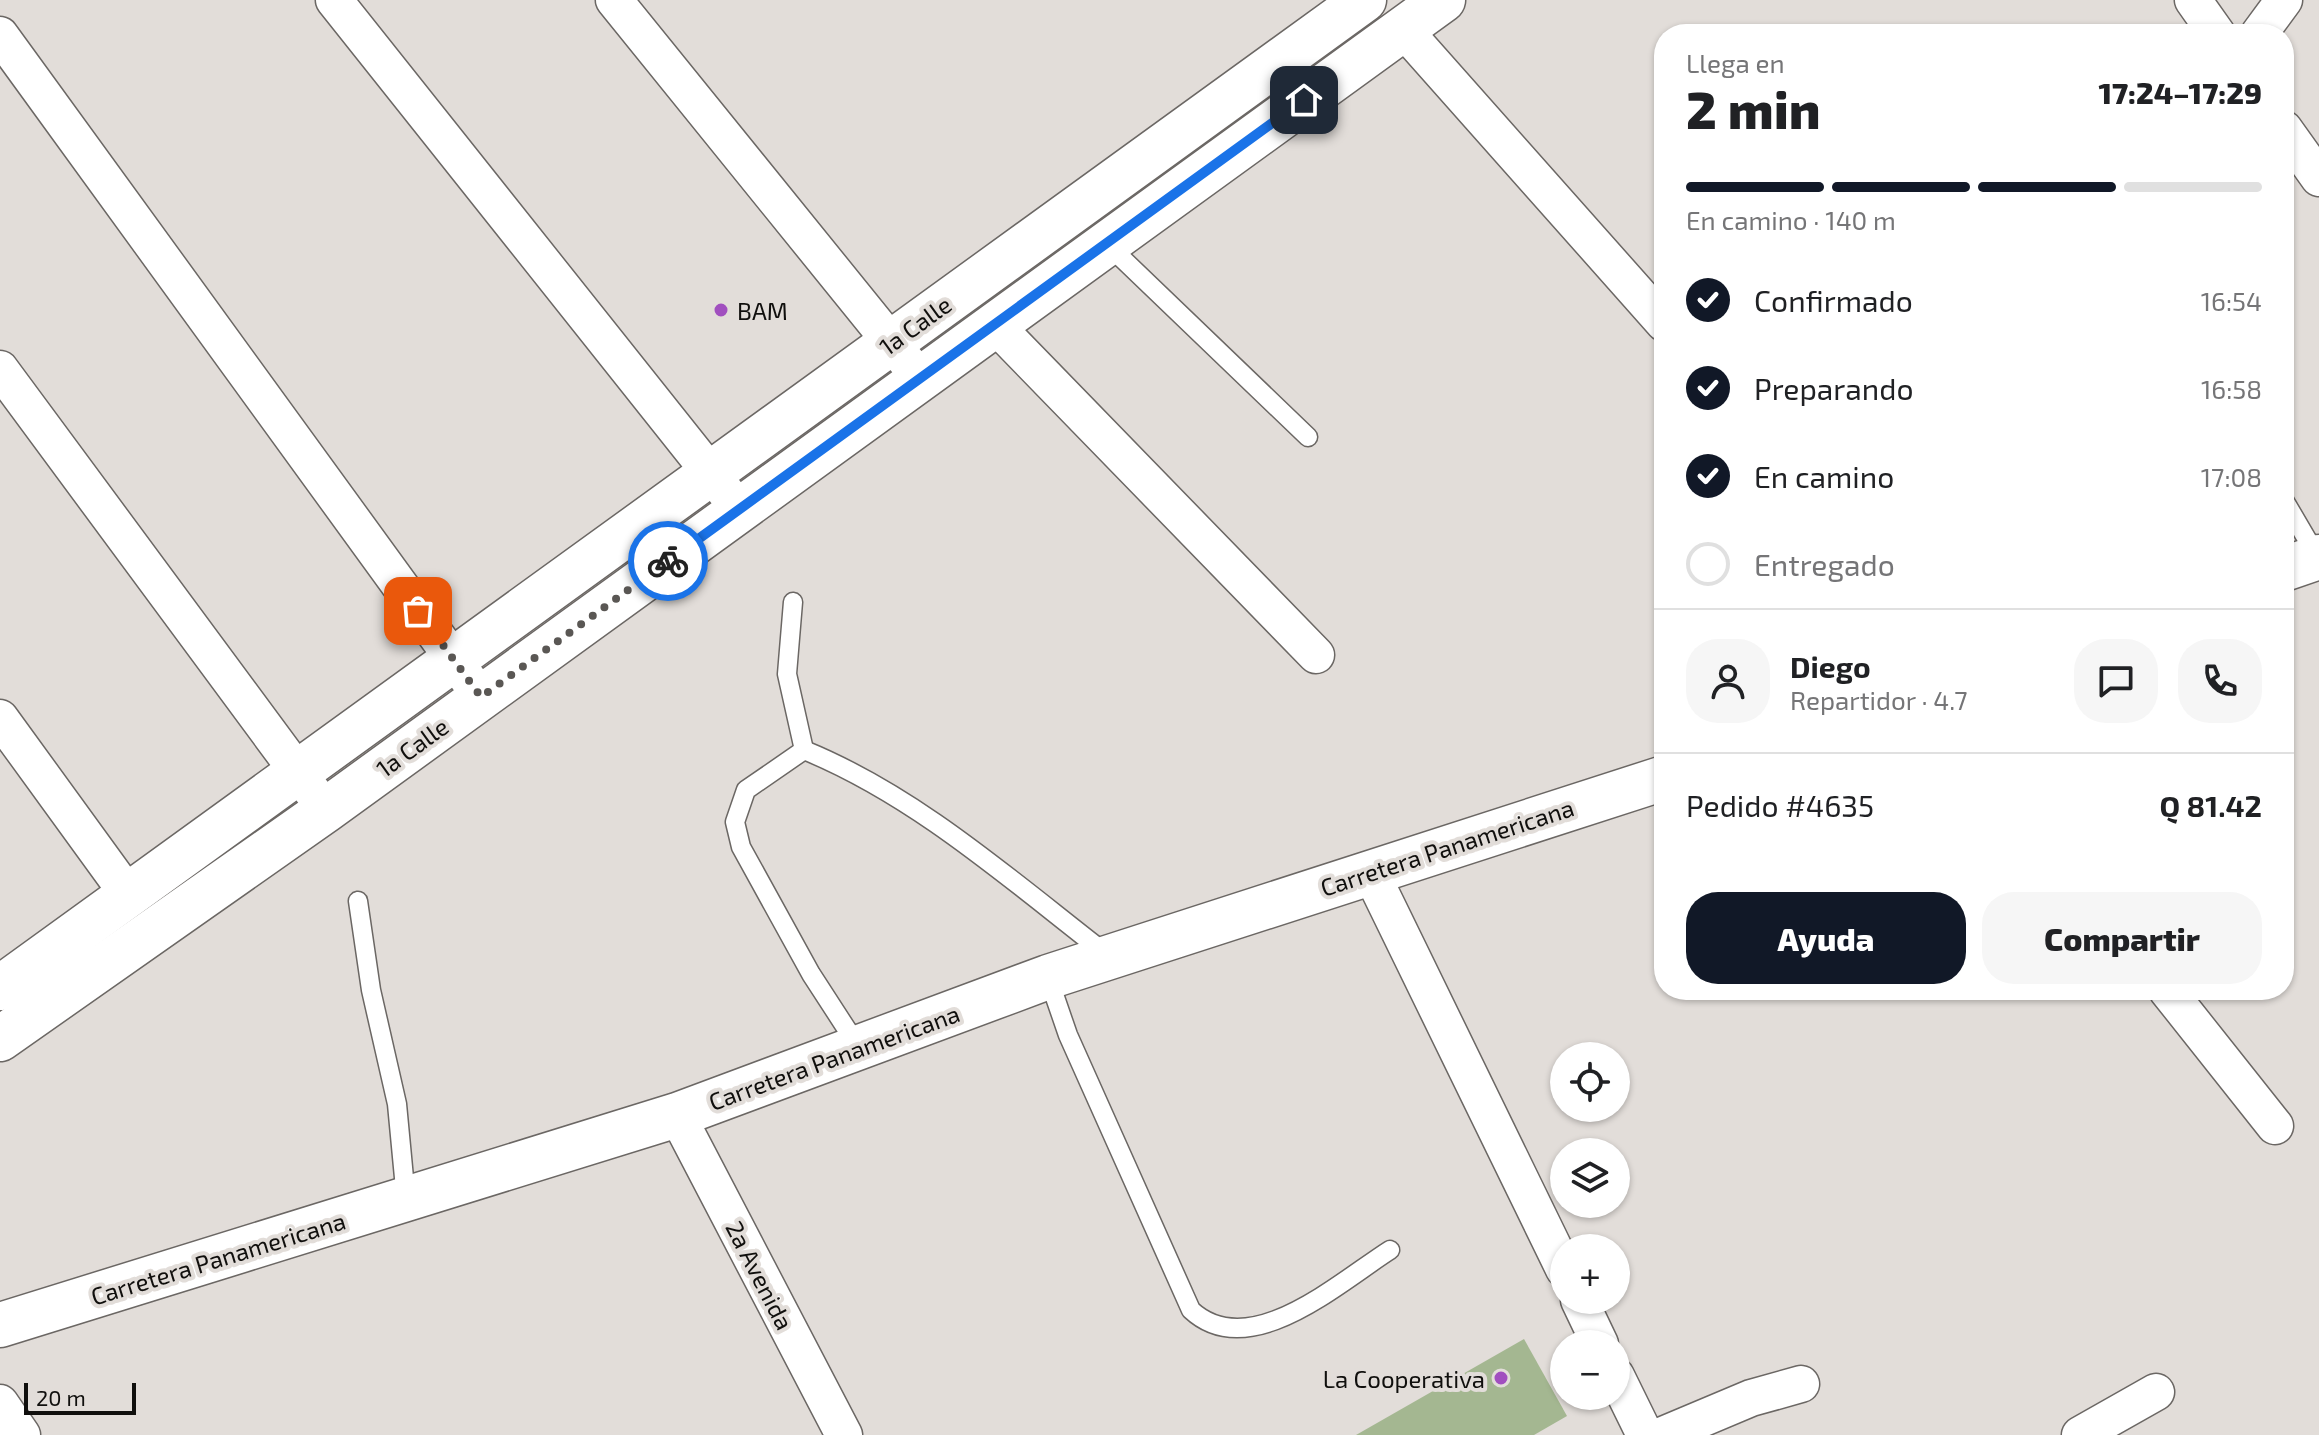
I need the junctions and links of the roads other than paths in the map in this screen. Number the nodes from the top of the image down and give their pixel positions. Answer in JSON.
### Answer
{"nodes":[{"id":1,"x":334,"y":0,"type":"edge"},
{"id":2,"x":614,"y":0,"type":"edge"},
{"id":3,"x":1364,"y":0,"type":"edge"},
{"id":4,"x":1443,"y":0,"type":"edge"},
{"id":5,"x":2193,"y":0,"type":"edge"},
{"id":6,"x":2284,"y":0,"type":"edge"},
{"id":7,"x":2210,"y":24,"type":"edge"},
{"id":8,"x":2266,"y":24,"type":"edge"},
{"id":9,"x":1403,"y":29,"type":"junction"},
{"id":10,"x":0,"y":35,"type":"edge"},
{"id":11,"x":2294,"y":143,"type":"edge"},
{"id":12,"x":2319,"y":178,"type":"edge"},
{"id":13,"x":1106,"y":243,"type":"junction"},
{"id":14,"x":1654,"y":312,"type":"edge"},
{"id":15,"x":995,"y":325,"type":"junction"},
{"id":16,"x":890,"y":343,"type":"junction"},
{"id":17,"x":0,"y":369,"type":"edge"},
{"id":18,"x":920,"y":378,"type":"junction"},
{"id":19,"x":1308,"y":437,"type":"dead end"},
{"id":20,"x":713,"y":473,"type":"junction"},
{"id":21,"x":738,"y":510,"type":"junction"},
{"id":22,"x":2294,"y":516,"type":"edge"},
{"id":23,"x":2319,"y":557,"type":"edge"},
{"id":24,"x":2294,"y":566,"type":"edge"},
{"id":25,"x":793,"y":602,"type":"dead end"},
{"id":26,"x":1316,"y":655,"type":"dead end"},
{"id":27,"x":454,"y":661,"type":"junction"},
{"id":28,"x":481,"y":697,"type":"junction"},
{"id":29,"x":0,"y":718,"type":"edge"},
{"id":30,"x":804,"y":750,"type":"junction"},
{"id":31,"x":299,"y":773,"type":"junction"},
{"id":32,"x":1654,"y":781,"type":"edge"},
{"id":33,"x":326,"y":810,"type":"junction"},
{"id":34,"x":1370,"y":871,"type":"junction"},
{"id":35,"x":130,"y":897,"type":"junction"},
{"id":36,"x":358,"y":901,"type":"dead end"},
{"id":37,"x":1111,"y":958,"type":"junction"},
{"id":38,"x":1048,"y":977,"type":"junction"},
{"id":39,"x":0,"y":988,"type":"edge"},
{"id":40,"x":2175,"y":1000,"type":"edge"},
{"id":41,"x":0,"y":1039,"type":"edge"},
{"id":42,"x":859,"y":1048,"type":"junction"},
{"id":43,"x":677,"y":1115,"type":"junction"},
{"id":44,"x":2275,"y":1126,"type":"dead end"},
{"id":45,"x":406,"y":1199,"type":"junction"},
{"id":46,"x":1550,"y":1240,"type":"edge"},
{"id":47,"x":1390,"y":1250,"type":"dead end"},
{"id":48,"x":0,"y":1325,"type":"edge"},
{"id":49,"x":1801,"y":1384,"type":"dead end"},
{"id":50,"x":2156,"y":1392,"type":"dead end"},
{"id":51,"x":0,"y":1403,"type":"edge"},
{"id":52,"x":1630,"y":1404,"type":"edge"},
{"id":53,"x":22,"y":1435,"type":"edge"},
{"id":54,"x":844,"y":1435,"type":"edge"},
{"id":55,"x":1645,"y":1435,"type":"edge"},
{"id":56,"x":1663,"y":1435,"type":"edge"},
{"id":57,"x":2080,"y":1435,"type":"edge"}],
"edges":[{"from":1,"to":20,"type":"street"},
{"from":2,"to":16,"type":"street"},
{"from":3,"to":16,"type":"street","name":"1a Calle"},
{"from":4,"to":9,"type":"street","name":"1a Calle"},
{"from":5,"to":7,"type":"street"},
{"from":6,"to":8,"type":"street"},
{"from":9,"to":13,"type":"street","name":"1a Calle"},
{"from":9,"to":14,"type":"street"},
{"from":10,"to":27,"type":"street"},
{"from":11,"to":12,"type":"street"},
{"from":13,"to":15,"type":"street","name":"1a Calle"},
{"from":13,"to":19,"type":"lane"},
{"from":15,"to":18,"type":"street","name":"1a Calle"},
{"from":15,"to":26,"type":"street"},
{"from":16,"to":18,"type":"street"},
{"from":16,"to":20,"type":"street","name":"1a Calle"},
{"from":17,"to":31,"type":"street"},
{"from":18,"to":21,"type":"street","name":"1a Calle"},
{"from":20,"to":21,"type":"street"},
{"from":20,"to":27,"type":"street","name":"1a Calle"},
{"from":21,"to":28,"type":"street","name":"1a Calle"},
{"from":22,"to":23,"type":"lane"},
{"from":23,"to":24,"type":"street"},
{"from":25,"to":30,"type":"lane"},
{"from":27,"to":28,"type":"street"},
{"from":27,"to":31,"type":"street","name":"1a Calle"},
{"from":28,"to":33,"type":"street","name":"1a Calle"},
{"from":29,"to":35,"type":"street"},
{"from":30,"to":37,"type":"lane"},
{"from":30,"to":42,"type":"lane"},
{"from":31,"to":33,"type":"street"},
{"from":31,"to":35,"type":"street","name":"1a Calle"},
{"from":32,"to":34,"type":"street","name":"Carretera Panamericana"},
{"from":33,"to":41,"type":"street","name":"1a Calle"},
{"from":34,"to":37,"type":"street","name":"Carretera Panamericana"},
{"from":34,"to":46,"type":"street"},
{"from":35,"to":39,"type":"street","name":"1a Calle"},
{"from":36,"to":45,"type":"lane"},
{"from":37,"to":38,"type":"street","name":"Carretera Panamericana"},
{"from":38,"to":42,"type":"street","name":"Carretera Panamericana"},
{"from":38,"to":47,"type":"lane"},
{"from":40,"to":44,"type":"street"},
{"from":42,"to":43,"type":"street","name":"Carretera Panamericana"},
{"from":43,"to":45,"type":"street","name":"Carretera Panamericana"},
{"from":43,"to":54,"type":"street","name":"2a Avenida"},
{"from":45,"to":48,"type":"street","name":"Carretera Panamericana"},
{"from":49,"to":56,"type":"street"},
{"from":50,"to":57,"type":"street"},
{"from":51,"to":53,"type":"street"},
{"from":52,"to":55,"type":"street"}]}
